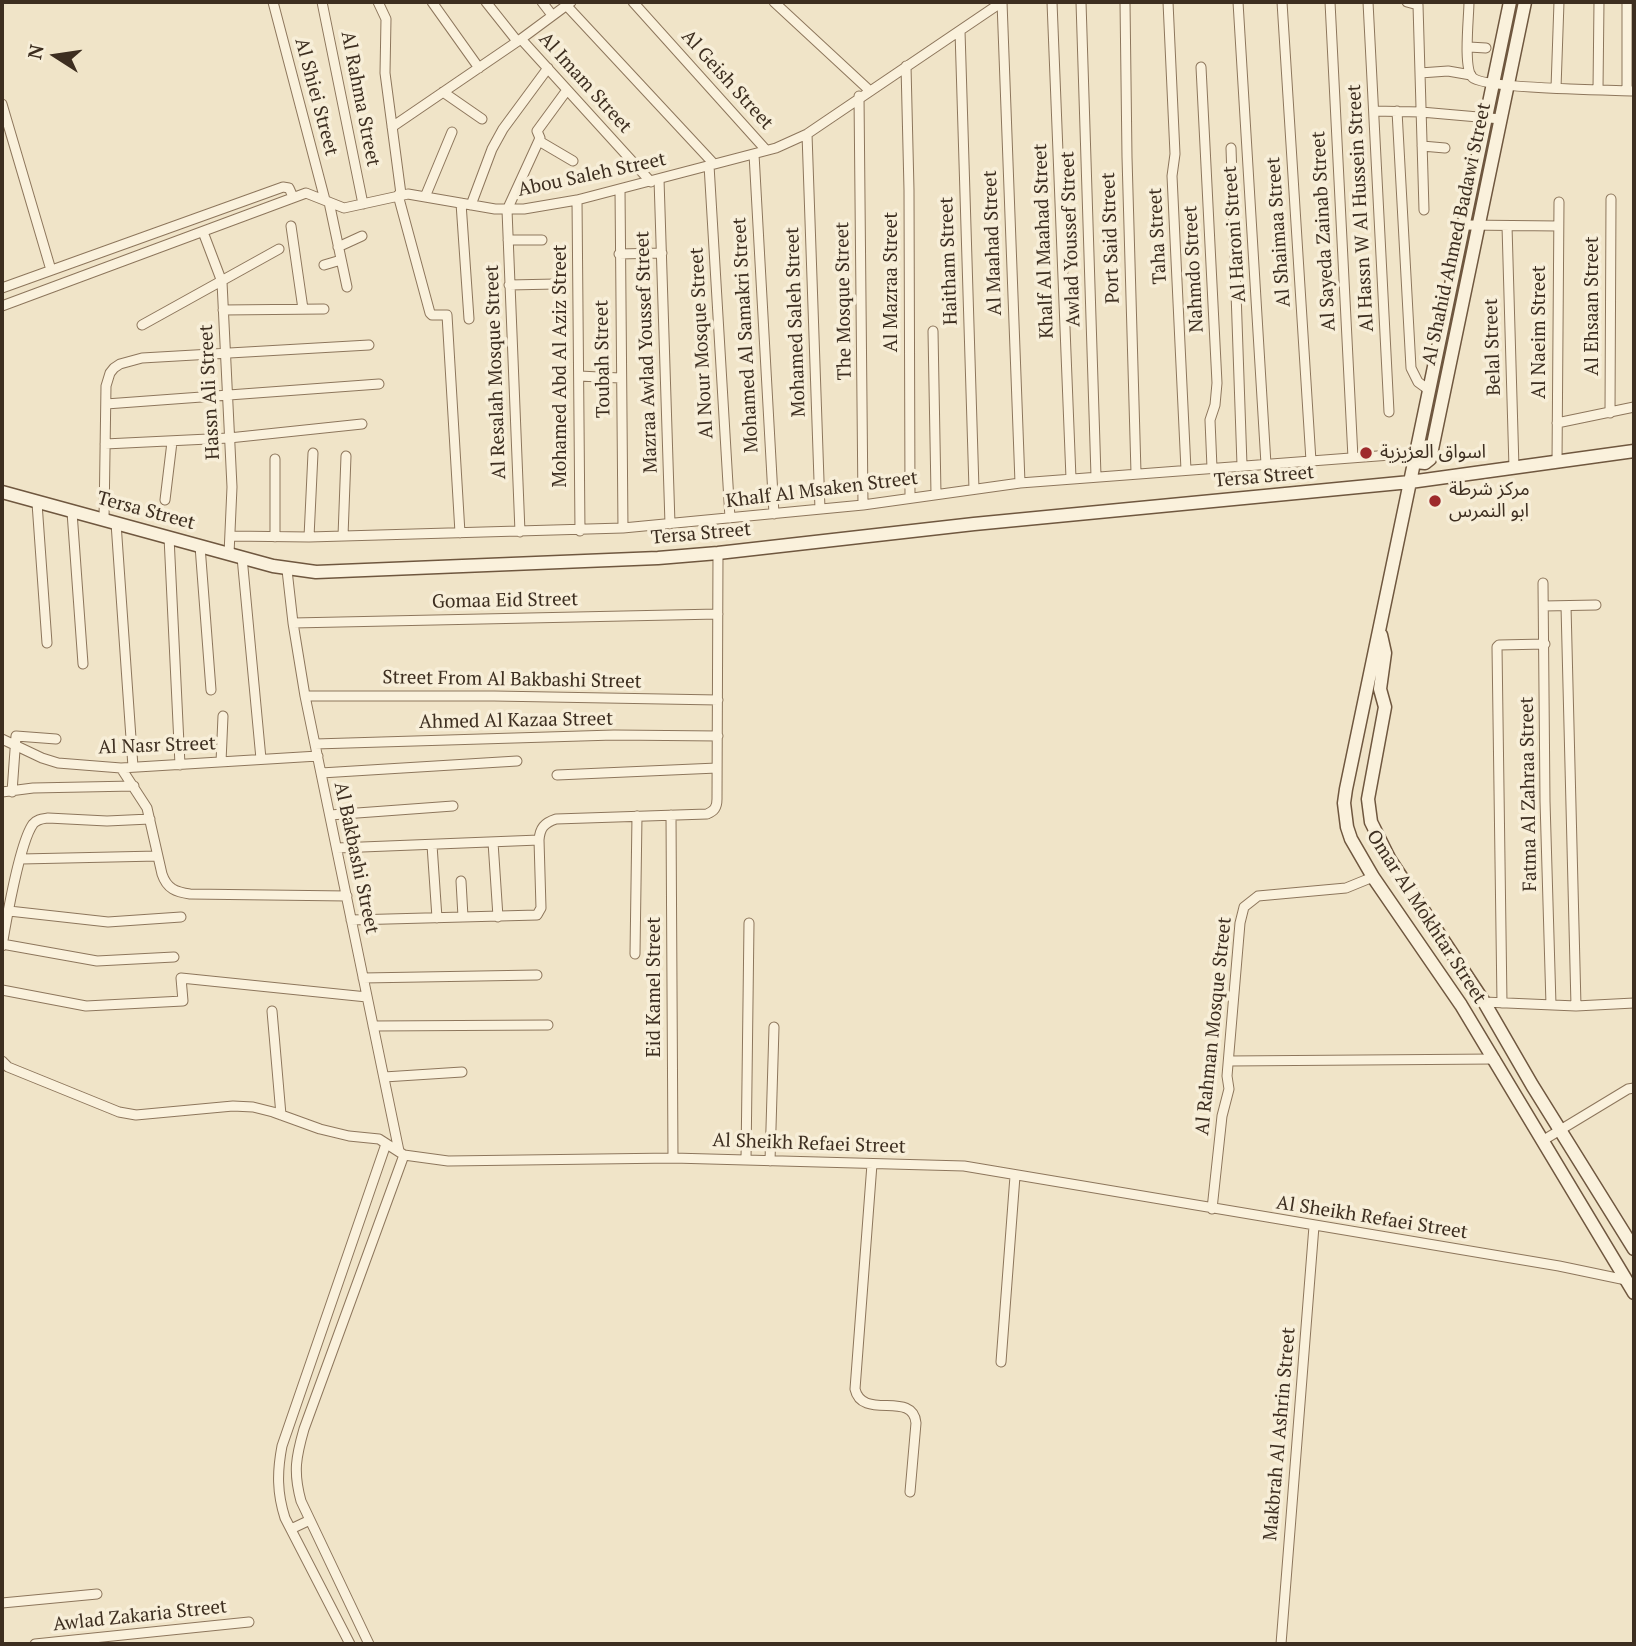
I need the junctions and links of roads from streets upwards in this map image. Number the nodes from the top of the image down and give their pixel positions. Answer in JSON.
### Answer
{"nodes":[{"id":1,"x":273,"y":2,"type":"edge"},
{"id":2,"x":322,"y":2,"type":"edge"},
{"id":3,"x":378,"y":2,"type":"edge"},
{"id":4,"x":432,"y":2,"type":"edge"},
{"id":5,"x":486,"y":2,"type":"edge"},
{"id":6,"x":542,"y":2,"type":"edge"},
{"id":7,"x":633,"y":2,"type":"edge"},
{"id":8,"x":774,"y":2,"type":"edge"},
{"id":9,"x":1002,"y":2,"type":"edge"},
{"id":10,"x":1052,"y":2,"type":"edge"},
{"id":11,"x":1082,"y":2,"type":"edge"},
{"id":12,"x":1125,"y":2,"type":"edge"},
{"id":13,"x":1168,"y":2,"type":"edge"},
{"id":14,"x":1238,"y":2,"type":"edge"},
{"id":15,"x":1282,"y":2,"type":"edge"},
{"id":16,"x":1331,"y":2,"type":"edge"},
{"id":17,"x":1368,"y":2,"type":"edge"},
{"id":18,"x":1407,"y":2,"type":"edge"},
{"id":19,"x":1469,"y":2,"type":"edge"},
{"id":20,"x":1510,"y":2,"type":"edge"},
{"id":21,"x":1525,"y":2,"type":"edge"},
{"id":22,"x":1559,"y":2,"type":"edge"},
{"id":23,"x":1599,"y":2,"type":"edge"},
{"id":24,"x":1627,"y":2,"type":"edge"},
{"id":25,"x":568,"y":4,"type":"edge"},
{"id":26,"x":552,"y":15,"type":"junction"},
{"id":27,"x":960,"y":32,"type":"junction"},
{"id":28,"x":519,"y":40,"type":"junction"},
{"id":29,"x":1469,"y":47,"type":"junction"},
{"id":30,"x":1486,"y":48,"type":"dead end"},
{"id":31,"x":906,"y":66,"type":"junction"},
{"id":32,"x":1201,"y":67,"type":"dead end"},
{"id":33,"x":479,"y":68,"type":"junction"},
{"id":34,"x":548,"y":68,"type":"junction"},
{"id":35,"x":1420,"y":73,"type":"junction"},
{"id":36,"x":1471,"y":75,"type":"junction"},
{"id":37,"x":1493,"y":84,"type":"junction"},
{"id":38,"x":1508,"y":85,"type":"junction"},
{"id":39,"x":1556,"y":88,"type":"junction"},
{"id":40,"x":1598,"y":89,"type":"junction"},
{"id":41,"x":567,"y":90,"type":"junction"},
{"id":42,"x":869,"y":90,"type":"junction"},
{"id":43,"x":1631,"y":91,"type":"edge"},
{"id":44,"x":443,"y":92,"type":"junction"},
{"id":45,"x":859,"y":96,"type":"junction"},
{"id":46,"x":2,"y":104,"type":"edge"},
{"id":47,"x":1374,"y":111,"type":"junction"},
{"id":48,"x":1397,"y":111,"type":"junction"},
{"id":49,"x":1420,"y":112,"type":"junction"},
{"id":50,"x":1486,"y":118,"type":"junction"},
{"id":51,"x":482,"y":119,"type":"dead end"},
{"id":52,"x":1501,"y":119,"type":"junction"},
{"id":53,"x":392,"y":127,"type":"junction"},
{"id":54,"x":452,"y":132,"type":"dead end"},
{"id":55,"x":807,"y":134,"type":"junction"},
{"id":56,"x":539,"y":141,"type":"junction"},
{"id":57,"x":1422,"y":146,"type":"junction"},
{"id":58,"x":1231,"y":148,"type":"dead end"},
{"id":59,"x":1445,"y":148,"type":"dead end"},
{"id":60,"x":766,"y":150,"type":"junction"},
{"id":61,"x":754,"y":154,"type":"junction"},
{"id":62,"x":573,"y":160,"type":"dead end"},
{"id":63,"x":712,"y":164,"type":"junction"},
{"id":64,"x":655,"y":180,"type":"junction"},
{"id":65,"x":620,"y":189,"type":"junction"},
{"id":66,"x":400,"y":194,"type":"junction"},
{"id":67,"x":293,"y":197,"type":"junction"},
{"id":68,"x":425,"y":197,"type":"junction"},
{"id":69,"x":1611,"y":199,"type":"dead end"},
{"id":70,"x":577,"y":200,"type":"junction"},
{"id":71,"x":327,"y":201,"type":"junction"},
{"id":72,"x":1559,"y":202,"type":"dead end"},
{"id":73,"x":363,"y":204,"type":"junction"},
{"id":74,"x":466,"y":204,"type":"junction"},
{"id":75,"x":507,"y":210,"type":"junction"},
{"id":76,"x":1424,"y":210,"type":"dead end"},
{"id":77,"x":1465,"y":225,"type":"junction"},
{"id":78,"x":291,"y":226,"type":"dead end"},
{"id":79,"x":1478,"y":226,"type":"junction"},
{"id":80,"x":1507,"y":226,"type":"junction"},
{"id":81,"x":1558,"y":226,"type":"junction"},
{"id":82,"x":203,"y":232,"type":"junction"},
{"id":83,"x":362,"y":236,"type":"dead end"},
{"id":84,"x":508,"y":240,"type":"junction"},
{"id":85,"x":542,"y":240,"type":"dead end"},
{"id":86,"x":338,"y":247,"type":"junction"},
{"id":87,"x":279,"y":249,"type":"dead end"},
{"id":88,"x":120,"y":253,"type":"junction"},
{"id":89,"x":662,"y":253,"type":"junction"},
{"id":90,"x":619,"y":254,"type":"junction"},
{"id":91,"x":341,"y":260,"type":"junction"},
{"id":92,"x":324,"y":265,"type":"dead end"},
{"id":93,"x":51,"y":270,"type":"junction"},
{"id":94,"x":222,"y":282,"type":"junction"},
{"id":95,"x":556,"y":284,"type":"dead end"},
{"id":96,"x":509,"y":285,"type":"junction"},
{"id":97,"x":347,"y":287,"type":"dead end"},
{"id":98,"x":2,"y":288,"type":"edge"},
{"id":99,"x":2,"y":306,"type":"edge"},
{"id":100,"x":303,"y":309,"type":"junction"},
{"id":101,"x":324,"y":309,"type":"dead end"},
{"id":102,"x":223,"y":310,"type":"junction"},
{"id":103,"x":469,"y":319,"type":"dead end"},
{"id":104,"x":142,"y":325,"type":"dead end"},
{"id":105,"x":933,"y":331,"type":"dead end"},
{"id":106,"x":369,"y":345,"type":"dead end"},
{"id":107,"x":225,"y":352,"type":"junction"},
{"id":108,"x":579,"y":376,"type":"junction"},
{"id":109,"x":621,"y":378,"type":"junction"},
{"id":110,"x":379,"y":384,"type":"dead end"},
{"id":111,"x":1429,"y":390,"type":"junction"},
{"id":112,"x":227,"y":396,"type":"junction"},
{"id":113,"x":106,"y":404,"type":"junction"},
{"id":114,"x":1634,"y":407,"type":"edge"},
{"id":115,"x":1389,"y":412,"type":"dead end"},
{"id":116,"x":1610,"y":413,"type":"junction"},
{"id":117,"x":1557,"y":423,"type":"junction"},
{"id":118,"x":362,"y":424,"type":"dead end"},
{"id":119,"x":229,"y":438,"type":"junction"},
{"id":120,"x":172,"y":442,"type":"junction"},
{"id":121,"x":105,"y":444,"type":"junction"},
{"id":122,"x":1634,"y":451,"type":"edge"},
{"id":123,"x":313,"y":453,"type":"dead end"},
{"id":124,"x":346,"y":456,"type":"dead end"},
{"id":125,"x":1416,"y":457,"type":"junction"},
{"id":126,"x":1353,"y":458,"type":"junction"},
{"id":127,"x":275,"y":459,"type":"dead end"},
{"id":128,"x":1311,"y":461,"type":"junction"},
{"id":129,"x":1557,"y":462,"type":"junction"},
{"id":130,"x":1266,"y":464,"type":"junction"},
{"id":131,"x":1242,"y":466,"type":"junction"},
{"id":132,"x":1212,"y":468,"type":"junction"},
{"id":133,"x":1514,"y":468,"type":"junction"},
{"id":134,"x":1186,"y":470,"type":"junction"},
{"id":135,"x":1136,"y":473,"type":"junction"},
{"id":136,"x":1096,"y":476,"type":"junction"},
{"id":137,"x":1071,"y":478,"type":"junction"},
{"id":138,"x":1410,"y":482,"type":"junction"},
{"id":139,"x":1020,"y":483,"type":"junction"},
{"id":140,"x":974,"y":489,"type":"junction"},
{"id":141,"x":2,"y":492,"type":"edge"},
{"id":142,"x":936,"y":494,"type":"junction"},
{"id":143,"x":910,"y":498,"type":"junction"},
{"id":144,"x":165,"y":500,"type":"dead end"},
{"id":145,"x":37,"y":503,"type":"junction"},
{"id":146,"x":863,"y":505,"type":"junction"},
{"id":147,"x":820,"y":509,"type":"junction"},
{"id":148,"x":72,"y":512,"type":"junction"},
{"id":149,"x":774,"y":514,"type":"junction"},
{"id":150,"x":730,"y":518,"type":"junction"},
{"id":151,"x":110,"y":522,"type":"junction"},
{"id":152,"x":670,"y":524,"type":"junction"},
{"id":153,"x":623,"y":528,"type":"junction"},
{"id":154,"x":580,"y":531,"type":"junction"},
{"id":155,"x":520,"y":532,"type":"junction"},
{"id":156,"x":460,"y":533,"type":"junction"},
{"id":157,"x":230,"y":536,"type":"junction"},
{"id":158,"x":343,"y":536,"type":"junction"},
{"id":159,"x":169,"y":537,"type":"junction"},
{"id":160,"x":275,"y":537,"type":"junction"},
{"id":161,"x":309,"y":537,"type":"junction"},
{"id":162,"x":200,"y":546,"type":"junction"},
{"id":163,"x":718,"y":553,"type":"junction"},
{"id":164,"x":236,"y":556,"type":"junction"},
{"id":165,"x":287,"y":570,"type":"junction"},
{"id":166,"x":1543,"y":583,"type":"dead end"},
{"id":167,"x":1544,"y":606,"type":"junction"},
{"id":168,"x":1566,"y":606,"type":"junction"},
{"id":169,"x":1596,"y":606,"type":"dead end"},
{"id":170,"x":718,"y":614,"type":"junction"},
{"id":171,"x":293,"y":623,"type":"junction"},
{"id":172,"x":1380,"y":627,"type":"junction"},
{"id":173,"x":47,"y":643,"type":"dead end"},
{"id":174,"x":1545,"y":644,"type":"junction"},
{"id":175,"x":83,"y":664,"type":"dead end"},
{"id":176,"x":212,"y":691,"type":"dead end"},
{"id":177,"x":305,"y":696,"type":"junction"},
{"id":178,"x":718,"y":700,"type":"junction"},
{"id":179,"x":223,"y":716,"type":"dead end"},
{"id":180,"x":718,"y":736,"type":"junction"},
{"id":181,"x":2,"y":739,"type":"edge"},
{"id":182,"x":56,"y":739,"type":"dead end"},
{"id":183,"x":15,"y":744,"type":"junction"},
{"id":184,"x":315,"y":744,"type":"junction"},
{"id":185,"x":318,"y":756,"type":"junction"},
{"id":186,"x":261,"y":760,"type":"junction"},
{"id":187,"x":517,"y":761,"type":"dead end"},
{"id":188,"x":221,"y":762,"type":"junction"},
{"id":189,"x":180,"y":765,"type":"junction"},
{"id":190,"x":133,"y":767,"type":"junction"},
{"id":191,"x":121,"y":768,"type":"junction"},
{"id":192,"x":718,"y":768,"type":"junction"},
{"id":193,"x":321,"y":773,"type":"junction"},
{"id":194,"x":557,"y":775,"type":"dead end"},
{"id":195,"x":134,"y":786,"type":"junction"},
{"id":196,"x":5,"y":795,"type":"edge"},
{"id":197,"x":453,"y":806,"type":"dead end"},
{"id":198,"x":330,"y":815,"type":"junction"},
{"id":199,"x":671,"y":815,"type":"junction"},
{"id":200,"x":636,"y":816,"type":"junction"},
{"id":201,"x":150,"y":819,"type":"junction"},
{"id":202,"x":539,"y":840,"type":"junction"},
{"id":203,"x":493,"y":842,"type":"junction"},
{"id":204,"x":432,"y":845,"type":"junction"},
{"id":205,"x":337,"y":848,"type":"junction"},
{"id":206,"x":158,"y":856,"type":"junction"},
{"id":207,"x":21,"y":859,"type":"junction"},
{"id":208,"x":1373,"y":877,"type":"junction"},
{"id":209,"x":461,"y":881,"type":"dead end"},
{"id":210,"x":346,"y":896,"type":"junction"},
{"id":211,"x":9,"y":911,"type":"junction"},
{"id":212,"x":498,"y":916,"type":"junction"},
{"id":213,"x":181,"y":917,"type":"dead end"},
{"id":214,"x":463,"y":917,"type":"junction"},
{"id":215,"x":437,"y":918,"type":"junction"},
{"id":216,"x":351,"y":920,"type":"junction"},
{"id":217,"x":749,"y":923,"type":"dead end"},
{"id":218,"x":2,"y":945,"type":"edge"},
{"id":219,"x":635,"y":954,"type":"dead end"},
{"id":220,"x":174,"y":957,"type":"dead end"},
{"id":221,"x":537,"y":975,"type":"dead end"},
{"id":222,"x":363,"y":978,"type":"junction"},
{"id":223,"x":2,"y":990,"type":"edge"},
{"id":224,"x":367,"y":997,"type":"junction"},
{"id":225,"x":1473,"y":1000,"type":"junction"},
{"id":226,"x":1503,"y":1003,"type":"junction"},
{"id":227,"x":1634,"y":1003,"type":"edge"},
{"id":228,"x":1551,"y":1005,"type":"junction"},
{"id":229,"x":1576,"y":1006,"type":"junction"},
{"id":230,"x":272,"y":1011,"type":"dead end"},
{"id":231,"x":548,"y":1025,"type":"dead end"},
{"id":232,"x":373,"y":1026,"type":"junction"},
{"id":233,"x":774,"y":1027,"type":"dead end"},
{"id":234,"x":1495,"y":1059,"type":"junction"},
{"id":235,"x":2,"y":1061,"type":"edge"},
{"id":236,"x":1230,"y":1061,"type":"junction"},
{"id":237,"x":462,"y":1072,"type":"dead end"},
{"id":238,"x":384,"y":1077,"type":"junction"},
{"id":239,"x":1634,"y":1088,"type":"edge"},
{"id":240,"x":1524,"y":1090,"type":"junction"},
{"id":241,"x":281,"y":1115,"type":"junction"},
{"id":242,"x":1550,"y":1136,"type":"junction"},
{"id":243,"x":386,"y":1144,"type":"junction"},
{"id":244,"x":402,"y":1153,"type":"junction"},
{"id":245,"x":673,"y":1158,"type":"junction"},
{"id":246,"x":746,"y":1160,"type":"junction"},
{"id":247,"x":770,"y":1161,"type":"junction"},
{"id":248,"x":872,"y":1164,"type":"junction"},
{"id":249,"x":1015,"y":1176,"type":"junction"},
{"id":250,"x":1212,"y":1209,"type":"junction"},
{"id":251,"x":1314,"y":1226,"type":"junction"},
{"id":252,"x":1634,"y":1249,"type":"edge"},
{"id":253,"x":1626,"y":1280,"type":"junction"},
{"id":254,"x":1634,"y":1293,"type":"edge"},
{"id":255,"x":1001,"y":1362,"type":"dead end"},
{"id":256,"x":910,"y":1492,"type":"dead end"},
{"id":257,"x":310,"y":1520,"type":"junction"},
{"id":258,"x":291,"y":1529,"type":"junction"},
{"id":259,"x":97,"y":1594,"type":"dead end"},
{"id":260,"x":2,"y":1603,"type":"edge"},
{"id":261,"x":249,"y":1622,"type":"dead end"},
{"id":262,"x":35,"y":1644,"type":"edge"},
{"id":263,"x":350,"y":1644,"type":"edge"},
{"id":264,"x":369,"y":1644,"type":"edge"},
{"id":265,"x":1280,"y":1644,"type":"edge"}],
"edges":[{"from":1,"to":71,"type":"street","name":"Al Shiei Street"},
{"from":2,"to":73,"type":"street","name":"Al Rahma Street"},
{"from":3,"to":53,"type":"street"},
{"from":4,"to":33,"type":"street"},
{"from":5,"to":28,"type":"street","name":"Al Imam Street"},
{"from":6,"to":26,"type":"street"},
{"from":7,"to":60,"type":"street","name":"Al Geish Street"},
{"from":8,"to":42,"type":"street"},
{"from":9,"to":27,"type":"street","name":"Abou Saleh Street"},
{"from":9,"to":139,"type":"street","name":"Al Maahad Street"},
{"from":10,"to":137,"type":"street","name":"Khalf Al Maahad Street"},
{"from":11,"to":136,"type":"street","name":"Awlad Youssef Street"},
{"from":12,"to":135,"type":"street","name":"Port Said Street"},
{"from":13,"to":134,"type":"street","name":"Taha Street"},
{"from":14,"to":130,"type":"street","name":"Al Haroni Street"},
{"from":15,"to":128,"type":"street","name":"Al Shaimaa Street"},
{"from":16,"to":126,"type":"street","name":"Al Sayeda Zainab Street"},
{"from":17,"to":47,"type":"street","name":"Al Hassn W Al Hussein Street"},
{"from":18,"to":35,"type":"street"},
{"from":19,"to":29,"type":"street"},
{"from":20,"to":37,"type":"street","name":"Al Shahid Ahmed Badawi Street"},
{"from":21,"to":38,"type":"street","name":"Al Shahid Ahmed Badawi Street"},
{"from":22,"to":39,"type":"street"},
{"from":23,"to":40,"type":"street"},
{"from":24,"to":43,"type":"street"},
{"from":25,"to":26,"type":"street"},
{"from":25,"to":63,"type":"street"},
{"from":26,"to":28,"type":"street"},
{"from":27,"to":31,"type":"street","name":"Abou Saleh Street"},
{"from":27,"to":140,"type":"street","name":"Haitham Street"},
{"from":28,"to":33,"type":"street"},
{"from":28,"to":34,"type":"street","name":"Al Imam Street"},
{"from":29,"to":30,"type":"street"},
{"from":29,"to":36,"type":"street"},
{"from":31,"to":42,"type":"street","name":"Abou Saleh Street"},
{"from":31,"to":143,"type":"street","name":"Al Mazraa Street"},
{"from":32,"to":132,"type":"street","name":"Nahmdo Street"},
{"from":33,"to":44,"type":"street"},
{"from":34,"to":41,"type":"street","name":"Al Imam Street"},
{"from":34,"to":74,"type":"street"},
{"from":35,"to":36,"type":"street"},
{"from":35,"to":49,"type":"street"},
{"from":36,"to":37,"type":"street"},
{"from":37,"to":38,"type":"street"},
{"from":37,"to":50,"type":"street","name":"Al Shahid Ahmed Badawi Street"},
{"from":38,"to":39,"type":"street"},
{"from":38,"to":52,"type":"street","name":"Al Shahid Ahmed Badawi Street"},
{"from":39,"to":40,"type":"street"},
{"from":40,"to":43,"type":"street"},
{"from":41,"to":56,"type":"street"},
{"from":41,"to":64,"type":"street","name":"Al Imam Street"},
{"from":42,"to":45,"type":"street","name":"Abou Saleh Street"},
{"from":44,"to":51,"type":"street"},
{"from":44,"to":53,"type":"street"},
{"from":45,"to":55,"type":"street","name":"Abou Saleh Street"},
{"from":45,"to":146,"type":"street","name":"The Mosque Street"},
{"from":46,"to":93,"type":"street"},
{"from":47,"to":48,"type":"street"},
{"from":47,"to":115,"type":"street","name":"Al Hassn W Al Hussein Street"},
{"from":48,"to":49,"type":"street"},
{"from":48,"to":111,"type":"street"},
{"from":49,"to":50,"type":"street"},
{"from":49,"to":57,"type":"street"},
{"from":50,"to":52,"type":"street"},
{"from":50,"to":77,"type":"street","name":"Al Shahid Ahmed Badawi Street"},
{"from":52,"to":79,"type":"street","name":"Al Shahid Ahmed Badawi Street"},
{"from":53,"to":66,"type":"street"},
{"from":54,"to":68,"type":"street"},
{"from":55,"to":60,"type":"street","name":"Abou Saleh Street"},
{"from":55,"to":147,"type":"street","name":"Mohamed Saleh Street"},
{"from":56,"to":62,"type":"street"},
{"from":56,"to":75,"type":"street"},
{"from":57,"to":59,"type":"street"},
{"from":57,"to":76,"type":"street"},
{"from":58,"to":131,"type":"street"},
{"from":60,"to":61,"type":"street","name":"Abou Saleh Street"},
{"from":61,"to":63,"type":"street","name":"Abou Saleh Street"},
{"from":61,"to":149,"type":"street","name":"Mohamed Al Samakri Street"},
{"from":63,"to":64,"type":"street","name":"Abou Saleh Street"},
{"from":63,"to":150,"type":"street","name":"Al Nour Mosque Street"},
{"from":64,"to":65,"type":"street","name":"Abou Saleh Street"},
{"from":64,"to":89,"type":"street","name":"Mazraa Awlad Youssef Street"},
{"from":65,"to":70,"type":"street","name":"Abou Saleh Street"},
{"from":65,"to":90,"type":"street","name":"Toubah Street"},
{"from":66,"to":68,"type":"street","name":"Abou Saleh Street"},
{"from":66,"to":73,"type":"street","name":"Abou Saleh Street"},
{"from":66,"to":156,"type":"street"},
{"from":67,"to":71,"type":"street","name":"Abou Saleh Street"},
{"from":67,"to":82,"type":"street","name":"Abou Saleh Street"},
{"from":67,"to":88,"type":"street"},
{"from":68,"to":74,"type":"street","name":"Abou Saleh Street"},
{"from":69,"to":116,"type":"street","name":"Al Ehsaan Street"},
{"from":70,"to":75,"type":"street","name":"Abou Saleh Street"},
{"from":70,"to":108,"type":"street","name":"Mohamed Abd Al Aziz Street"},
{"from":71,"to":73,"type":"street","name":"Abou Saleh Street"},
{"from":71,"to":86,"type":"street","name":"Al Shiei Street"},
{"from":72,"to":81,"type":"street","name":"Al Naeim Street"},
{"from":74,"to":75,"type":"street","name":"Abou Saleh Street"},
{"from":74,"to":103,"type":"street"},
{"from":75,"to":84,"type":"street","name":"Al Resalah Mosque Street"},
{"from":77,"to":79,"type":"street"},
{"from":77,"to":111,"type":"street","name":"Al Shahid Ahmed Badawi Street"},
{"from":78,"to":100,"type":"street"},
{"from":79,"to":80,"type":"street"},
{"from":79,"to":125,"type":"street","name":"Al Shahid Ahmed Badawi Street"},
{"from":80,"to":81,"type":"street"},
{"from":80,"to":133,"type":"street","name":"Belal Street"},
{"from":81,"to":117,"type":"street","name":"Al Naeim Street"},
{"from":82,"to":88,"type":"street","name":"Abou Saleh Street"},
{"from":82,"to":94,"type":"street","name":"Hassn Ali Street"},
{"from":83,"to":86,"type":"street"},
{"from":84,"to":85,"type":"street"},
{"from":84,"to":96,"type":"street","name":"Al Resalah Mosque Street"},
{"from":86,"to":91,"type":"street","name":"Al Shiei Street"},
{"from":87,"to":94,"type":"street"},
{"from":88,"to":93,"type":"street"},
{"from":88,"to":99,"type":"street","name":"Abou Saleh Street"},
{"from":89,"to":90,"type":"street"},
{"from":89,"to":152,"type":"street","name":"Mazraa Awlad Youssef Street"},
{"from":90,"to":109,"type":"street","name":"Toubah Street"},
{"from":91,"to":92,"type":"street"},
{"from":91,"to":97,"type":"street","name":"Al Shiei Street"},
{"from":93,"to":98,"type":"street"},
{"from":94,"to":102,"type":"street","name":"Hassn Ali Street"},
{"from":94,"to":104,"type":"street"},
{"from":95,"to":96,"type":"street"},
{"from":96,"to":155,"type":"street","name":"Al Resalah Mosque Street"},
{"from":100,"to":101,"type":"street"},
{"from":100,"to":102,"type":"street"},
{"from":102,"to":107,"type":"street","name":"Hassn Ali Street"},
{"from":105,"to":142,"type":"street"},
{"from":106,"to":107,"type":"street"},
{"from":107,"to":112,"type":"street","name":"Hassn Ali Street"},
{"from":107,"to":113,"type":"street"},
{"from":108,"to":109,"type":"street"},
{"from":108,"to":154,"type":"street","name":"Mohamed Abd Al Aziz Street"},
{"from":109,"to":153,"type":"street","name":"Toubah Street"},
{"from":110,"to":112,"type":"street"},
{"from":111,"to":125,"type":"street","name":"Al Shahid Ahmed Badawi Street"},
{"from":112,"to":113,"type":"street"},
{"from":112,"to":119,"type":"street","name":"Hassn Ali Street"},
{"from":113,"to":121,"type":"street"},
{"from":114,"to":116,"type":"street"},
{"from":116,"to":117,"type":"street"},
{"from":117,"to":129,"type":"street","name":"Al Naeim Street"},
{"from":118,"to":119,"type":"street"},
{"from":119,"to":120,"type":"street"},
{"from":119,"to":157,"type":"street","name":"Hassn Ali Street"},
{"from":120,"to":121,"type":"street"},
{"from":120,"to":144,"type":"street"},
{"from":121,"to":151,"type":"street"},
{"from":122,"to":129,"type":"street","name":"Tersa Street"},
{"from":123,"to":161,"type":"street"},
{"from":124,"to":158,"type":"street"},
{"from":125,"to":126,"type":"street","name":"Khalf Al Msaken Street"},
{"from":125,"to":138,"type":"street","name":"Al Shahid Ahmed Badawi Street"},
{"from":126,"to":128,"type":"street","name":"Khalf Al Msaken Street"},
{"from":127,"to":160,"type":"street"},
{"from":128,"to":130,"type":"street","name":"Khalf Al Msaken Street"},
{"from":129,"to":133,"type":"street","name":"Tersa Street"},
{"from":130,"to":131,"type":"street","name":"Khalf Al Msaken Street"},
{"from":131,"to":132,"type":"street","name":"Khalf Al Msaken Street"},
{"from":132,"to":134,"type":"street","name":"Khalf Al Msaken Street"},
{"from":133,"to":138,"type":"street","name":"Tersa Street"},
{"from":134,"to":135,"type":"street","name":"Khalf Al Msaken Street"},
{"from":135,"to":136,"type":"street","name":"Khalf Al Msaken Street"},
{"from":136,"to":137,"type":"street","name":"Khalf Al Msaken Street"},
{"from":137,"to":139,"type":"street","name":"Khalf Al Msaken Street"},
{"from":138,"to":163,"type":"street","name":"Tersa Street"},
{"from":138,"to":172,"type":"street","name":"Omar Al Mokhtar Street"},
{"from":139,"to":140,"type":"street","name":"Khalf Al Msaken Street"},
{"from":140,"to":142,"type":"street","name":"Khalf Al Msaken Street"},
{"from":141,"to":145,"type":"street","name":"Tersa Street"},
{"from":142,"to":143,"type":"street","name":"Khalf Al Msaken Street"},
{"from":143,"to":146,"type":"street","name":"Khalf Al Msaken Street"},
{"from":145,"to":148,"type":"street","name":"Tersa Street"},
{"from":145,"to":173,"type":"street"},
{"from":146,"to":147,"type":"street","name":"Khalf Al Msaken Street"},
{"from":147,"to":149,"type":"street","name":"Khalf Al Msaken Street"},
{"from":148,"to":151,"type":"street","name":"Tersa Street"},
{"from":148,"to":175,"type":"street"},
{"from":149,"to":150,"type":"street","name":"Khalf Al Msaken Street"},
{"from":150,"to":152,"type":"street","name":"Khalf Al Msaken Street"},
{"from":151,"to":159,"type":"street","name":"Tersa Street"},
{"from":151,"to":190,"type":"street"},
{"from":152,"to":153,"type":"street","name":"Khalf Al Msaken Street"},
{"from":153,"to":154,"type":"street","name":"Khalf Al Msaken Street"},
{"from":154,"to":155,"type":"street","name":"Khalf Al Msaken Street"},
{"from":155,"to":156,"type":"street","name":"Khalf Al Msaken Street"},
{"from":156,"to":158,"type":"street","name":"Khalf Al Msaken Street"},
{"from":157,"to":160,"type":"street","name":"Khalf Al Msaken Street"},
{"from":157,"to":164,"type":"street","name":"Hassn Ali Street"},
{"from":158,"to":161,"type":"street","name":"Khalf Al Msaken Street"},
{"from":159,"to":162,"type":"street","name":"Tersa Street"},
{"from":159,"to":189,"type":"street"},
{"from":160,"to":161,"type":"street","name":"Khalf Al Msaken Street"},
{"from":162,"to":164,"type":"street","name":"Tersa Street"},
{"from":162,"to":176,"type":"street"},
{"from":163,"to":165,"type":"street","name":"Tersa Street"},
{"from":163,"to":170,"type":"street"},
{"from":164,"to":165,"type":"street","name":"Tersa Street"},
{"from":164,"to":186,"type":"street","name":"Hassn Ali Street"},
{"from":165,"to":171,"type":"street","name":"Al Bakbashi Street"},
{"from":166,"to":167,"type":"street","name":"Fatma Al Zahraa Street"},
{"from":167,"to":168,"type":"street"},
{"from":167,"to":174,"type":"street","name":"Fatma Al Zahraa Street"},
{"from":168,"to":169,"type":"street"},
{"from":168,"to":229,"type":"street"},
{"from":170,"to":171,"type":"street","name":"Gomaa Eid Street"},
{"from":170,"to":178,"type":"street"},
{"from":171,"to":177,"type":"street","name":"Al Bakbashi Street"},
{"from":172,"to":208,"type":"street","name":"Omar Al Mokhtar Street"},
{"from":172,"to":225,"type":"street"},
{"from":174,"to":226,"type":"street"},
{"from":174,"to":228,"type":"street","name":"Fatma Al Zahraa Street"},
{"from":177,"to":178,"type":"street","name":"Street From Al Bakbashi Street"},
{"from":177,"to":184,"type":"street","name":"Al Bakbashi Street"},
{"from":178,"to":180,"type":"street"},
{"from":179,"to":188,"type":"street"},
{"from":180,"to":184,"type":"street","name":"Ahmed Al Kazaa Street"},
{"from":180,"to":192,"type":"street"},
{"from":181,"to":183,"type":"street","name":"Al Nasr Street"},
{"from":182,"to":183,"type":"street"},
{"from":183,"to":191,"type":"street","name":"Al Nasr Street"},
{"from":183,"to":196,"type":"street"},
{"from":184,"to":185,"type":"street","name":"Al Bakbashi Street"},
{"from":185,"to":186,"type":"street","name":"Al Nasr Street"},
{"from":185,"to":193,"type":"street","name":"Al Bakbashi Street"},
{"from":186,"to":188,"type":"street","name":"Al Nasr Street"},
{"from":187,"to":193,"type":"street"},
{"from":188,"to":189,"type":"street","name":"Al Nasr Street"},
{"from":189,"to":190,"type":"street","name":"Al Nasr Street"},
{"from":190,"to":191,"type":"street","name":"Al Nasr Street"},
{"from":191,"to":195,"type":"street"},
{"from":192,"to":194,"type":"street"},
{"from":192,"to":199,"type":"street"},
{"from":193,"to":198,"type":"street","name":"Al Bakbashi Street"},
{"from":195,"to":196,"type":"street"},
{"from":195,"to":201,"type":"street"},
{"from":197,"to":198,"type":"street"},
{"from":198,"to":205,"type":"street","name":"Al Bakbashi Street"},
{"from":199,"to":200,"type":"street"},
{"from":199,"to":245,"type":"street","name":"Eid Kamel Street"},
{"from":200,"to":202,"type":"street"},
{"from":200,"to":219,"type":"street"},
{"from":201,"to":206,"type":"street"},
{"from":201,"to":207,"type":"street"},
{"from":202,"to":203,"type":"street"},
{"from":202,"to":212,"type":"street"},
{"from":203,"to":204,"type":"street"},
{"from":203,"to":212,"type":"street"},
{"from":204,"to":205,"type":"street"},
{"from":204,"to":215,"type":"street"},
{"from":205,"to":210,"type":"street","name":"Al Bakbashi Street"},
{"from":206,"to":207,"type":"street"},
{"from":206,"to":210,"type":"street"},
{"from":207,"to":211,"type":"street"},
{"from":208,"to":225,"type":"street","name":"Omar Al Mokhtar Street"},
{"from":208,"to":236,"type":"street","name":"Al Rahman Mosque Street"},
{"from":209,"to":214,"type":"street"},
{"from":210,"to":216,"type":"street","name":"Al Bakbashi Street"},
{"from":211,"to":213,"type":"street"},
{"from":211,"to":218,"type":"street"},
{"from":212,"to":214,"type":"street"},
{"from":214,"to":215,"type":"street"},
{"from":215,"to":216,"type":"street"},
{"from":216,"to":222,"type":"street","name":"Al Bakbashi Street"},
{"from":217,"to":246,"type":"street"},
{"from":218,"to":220,"type":"street"},
{"from":221,"to":222,"type":"street"},
{"from":222,"to":224,"type":"street","name":"Al Bakbashi Street"},
{"from":223,"to":224,"type":"street"},
{"from":224,"to":232,"type":"street","name":"Al Bakbashi Street"},
{"from":225,"to":226,"type":"street"},
{"from":225,"to":234,"type":"street","name":"Omar Al Mokhtar Street"},
{"from":225,"to":240,"type":"street"},
{"from":226,"to":228,"type":"street"},
{"from":227,"to":229,"type":"street"},
{"from":228,"to":229,"type":"street"},
{"from":230,"to":241,"type":"street"},
{"from":231,"to":232,"type":"street"},
{"from":232,"to":238,"type":"street","name":"Al Bakbashi Street"},
{"from":233,"to":247,"type":"street"},
{"from":234,"to":236,"type":"street"},
{"from":234,"to":240,"type":"street","name":"Omar Al Mokhtar Street"},
{"from":235,"to":241,"type":"street","name":"Al Sheikh Refaei Street"},
{"from":236,"to":250,"type":"street","name":"Al Rahman Mosque Street"},
{"from":237,"to":238,"type":"street"},
{"from":238,"to":244,"type":"street","name":"Al Bakbashi Street"},
{"from":239,"to":242,"type":"street"},
{"from":240,"to":242,"type":"street","name":"Omar Al Mokhtar Street"},
{"from":240,"to":242,"type":"street"},
{"from":241,"to":243,"type":"street","name":"Al Sheikh Refaei Street"},
{"from":242,"to":252,"type":"street"},
{"from":242,"to":253,"type":"street","name":"Omar Al Mokhtar Street"},
{"from":243,"to":244,"type":"street","name":"Al Sheikh Refaei Street"},
{"from":243,"to":258,"type":"street"},
{"from":244,"to":245,"type":"street","name":"Al Sheikh Refaei Street"},
{"from":244,"to":257,"type":"street"},
{"from":245,"to":246,"type":"street","name":"Al Sheikh Refaei Street"},
{"from":246,"to":247,"type":"street","name":"Al Sheikh Refaei Street"},
{"from":247,"to":248,"type":"street","name":"Al Sheikh Refaei Street"},
{"from":248,"to":249,"type":"street","name":"Al Sheikh Refaei Street"},
{"from":248,"to":256,"type":"street"},
{"from":249,"to":250,"type":"street","name":"Al Sheikh Refaei Street"},
{"from":249,"to":255,"type":"street"},
{"from":250,"to":251,"type":"street","name":"Al Sheikh Refaei Street"},
{"from":251,"to":253,"type":"street","name":"Al Sheikh Refaei Street"},
{"from":251,"to":265,"type":"street","name":"Makbrah Al Ashrin Street"},
{"from":253,"to":254,"type":"street","name":"Omar Al Mokhtar Street"},
{"from":257,"to":258,"type":"street"},
{"from":257,"to":264,"type":"street"},
{"from":258,"to":263,"type":"street"},
{"from":259,"to":260,"type":"street"},
{"from":261,"to":262,"type":"street","name":"Awlad Zakaria Street"}]}
